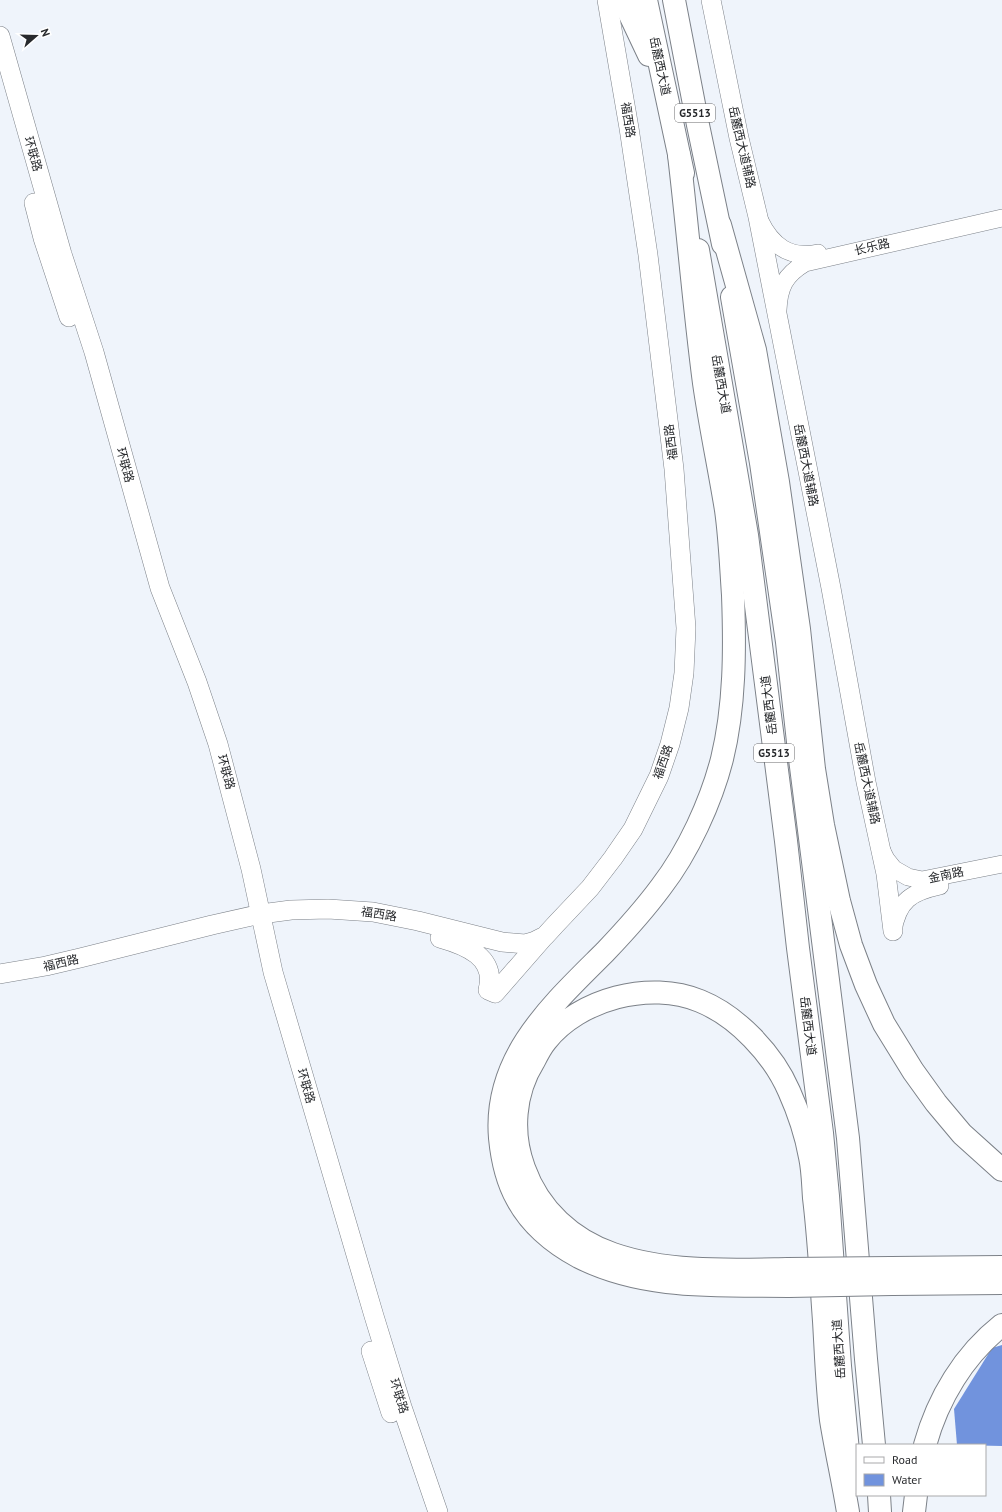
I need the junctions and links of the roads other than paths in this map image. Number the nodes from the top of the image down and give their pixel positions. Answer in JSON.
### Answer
{"nodes":[{"id":1,"x":608,"y":0,"type":"edge"},
{"id":2,"x":623,"y":0,"type":"edge"},
{"id":3,"x":646,"y":0,"type":"edge"},
{"id":4,"x":674,"y":0,"type":"edge"},
{"id":5,"x":687,"y":0,"type":"edge"},
{"id":6,"x":711,"y":0,"type":"edge"},
{"id":7,"x":0,"y":36,"type":"edge"},
{"id":8,"x":687,"y":70,"type":"junction"},
{"id":9,"x":0,"y":78,"type":"edge"},
{"id":10,"x":664,"y":87,"type":"junction"},
{"id":11,"x":680,"y":155,"type":"junction"},
{"id":12,"x":1002,"y":212,"type":"edge"},
{"id":13,"x":758,"y":218,"type":"junction"},
{"id":14,"x":1002,"y":218,"type":"edge"},
{"id":15,"x":720,"y":225,"type":"junction"},
{"id":16,"x":777,"y":316,"type":"junction"},
{"id":17,"x":880,"y":848,"type":"junction"},
{"id":18,"x":1002,"y":864,"type":"edge"},
{"id":19,"x":1002,"y":872,"type":"edge"},
{"id":20,"x":257,"y":921,"type":"junction"},
{"id":21,"x":893,"y":931,"type":"joint"},
{"id":22,"x":545,"y":936,"type":"junction"},
{"id":23,"x":0,"y":974,"type":"edge"},
{"id":24,"x":0,"y":987,"type":"edge"},
{"id":25,"x":1002,"y":1170,"type":"edge"},
{"id":26,"x":1002,"y":1267,"type":"edge"},
{"id":27,"x":892,"y":1276,"type":"junction"},
{"id":28,"x":788,"y":1277,"type":"junction"},
{"id":29,"x":1002,"y":1282,"type":"edge"},
{"id":30,"x":1002,"y":1326,"type":"edge"},
{"id":31,"x":874,"y":1444,"type":"edge"},
{"id":32,"x":925,"y":1444,"type":"edge"},
{"id":33,"x":879,"y":1496,"type":"edge"},
{"id":34,"x":916,"y":1496,"type":"edge"},
{"id":35,"x":426,"y":1512,"type":"edge"},
{"id":36,"x":438,"y":1512,"type":"edge"},
{"id":37,"x":848,"y":1512,"type":"edge"},
{"id":38,"x":854,"y":1512,"type":"edge"},
{"id":39,"x":880,"y":1512,"type":"edge"},
{"id":40,"x":914,"y":1512,"type":"edge"}],
"edges":[{"from":1,"to":22,"type":"main road","name":"福西路"},
{"from":2,"to":10,"type":"highway"},
{"from":3,"to":10,"type":"highway","name":"岳麓西大道","number":"G5513"},
{"from":4,"to":8,"type":"highway","name":"岳麓西大道","number":"G5513"},
{"from":5,"to":8,"type":"highway"},
{"from":6,"to":13,"type":"main road","name":"岳麓西大道辅路"},
{"from":7,"to":20,"type":"main road","name":"环联路"},
{"from":8,"to":15,"type":"highway","name":"岳麓西大道","number":"G5513"},
{"from":9,"to":20,"type":"main road","name":"环联路"},
{"from":10,"to":11,"type":"highway","name":"岳麓西大道","number":"G5513"},
{"from":11,"to":28,"type":"highway"},
{"from":11,"to":38,"type":"highway","name":"岳麓西大道","number":"G5513"},
{"from":12,"to":13,"type":"street","name":"长乐路"},
{"from":13,"to":16,"type":"main road","name":"岳麓西大道辅路"},
{"from":14,"to":16,"type":"street","name":"长乐路"},
{"from":15,"to":25,"type":"highway"},
{"from":15,"to":31,"type":"highway","name":"岳麓西大道","number":"G5513"},
{"from":16,"to":17,"type":"main road","name":"岳麓西大道辅路"},
{"from":17,"to":18,"type":"street","name":"金南路"},
{"from":17,"to":21,"type":"main road","name":"岳麓西大道辅路"},
{"from":19,"to":21,"type":"street","name":"金南路"},
{"from":20,"to":22,"type":"main road","name":"福西路"},
{"from":20,"to":22,"type":"main road"},
{"from":20,"to":23,"type":"main road","name":"福西路"},
{"from":20,"to":24,"type":"main road"},
{"from":20,"to":35,"type":"main road","name":"环联路"},
{"from":20,"to":36,"type":"main road","name":"环联路"},
{"from":26,"to":27,"type":"highway"},
{"from":27,"to":28,"type":"highway","bridge":true},
{"from":27,"to":29,"type":"highway"},
{"from":28,"to":37,"type":"highway"},
{"from":30,"to":32,"type":"highway"},
{"from":33,"to":39,"type":"highway"},
{"from":34,"to":40,"type":"highway"}]}
